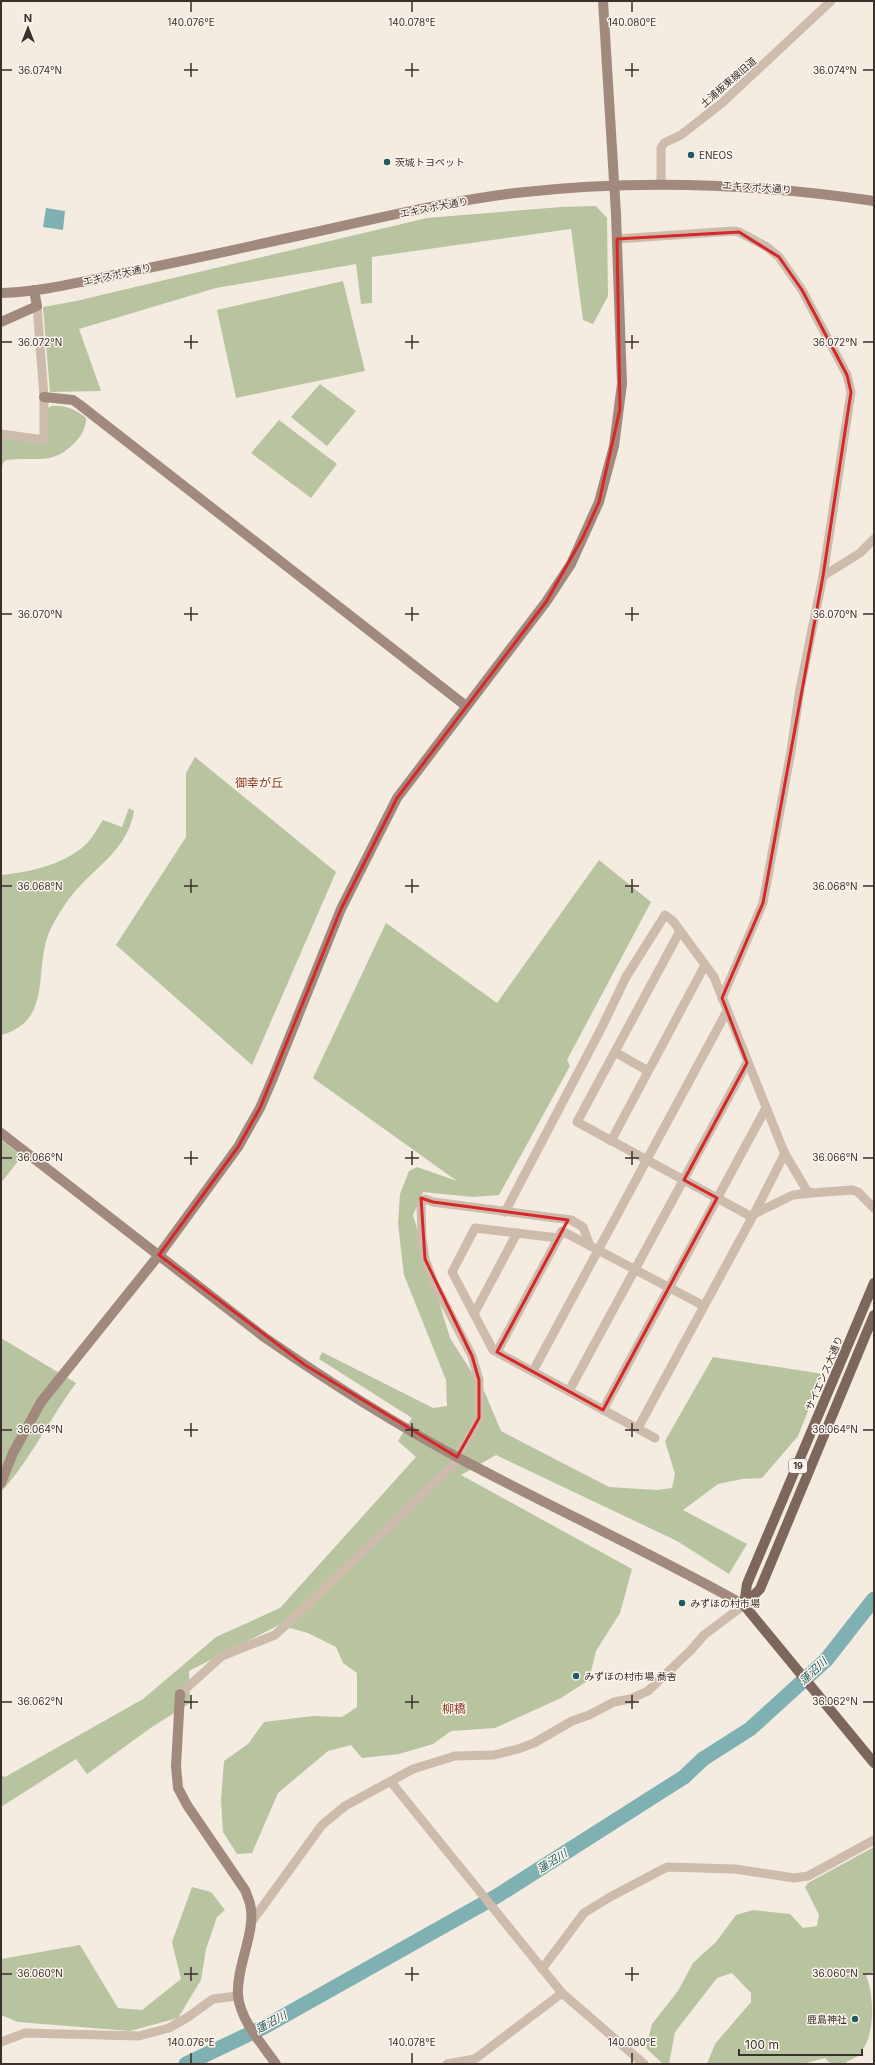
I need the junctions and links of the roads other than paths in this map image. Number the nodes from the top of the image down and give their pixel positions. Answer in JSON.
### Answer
{"nodes":[{"id":1,"x":603,"y":1,"type":"edge"},
{"id":2,"x":831,"y":1,"type":"edge"},
{"id":3,"x":661,"y":183,"type":"junction"},
{"id":4,"x":614,"y":185,"type":"junction"},
{"id":5,"x":874,"y":200,"type":"edge"},
{"id":6,"x":617,"y":239,"type":"junction"},
{"id":7,"x":34,"y":290,"type":"junction"},
{"id":8,"x":1,"y":293,"type":"edge"},
{"id":9,"x":37,"y":306,"type":"junction"},
{"id":10,"x":1,"y":322,"type":"edge"},
{"id":11,"x":44,"y":397,"type":"junction"},
{"id":12,"x":1,"y":434,"type":"edge"},
{"id":13,"x":874,"y":539,"type":"edge"},
{"id":14,"x":823,"y":576,"type":"junction"},
{"id":15,"x":466,"y":706,"type":"junction"},
{"id":16,"x":680,"y":931,"type":"junction"},
{"id":17,"x":705,"y":965,"type":"junction"},
{"id":18,"x":722,"y":998,"type":"junction"},
{"id":19,"x":727,"y":1011,"type":"junction"},
{"id":20,"x":615,"y":1052,"type":"junction"},
{"id":21,"x":747,"y":1063,"type":"junction"},
{"id":22,"x":648,"y":1071,"type":"junction"},
{"id":23,"x":766,"y":1108,"type":"junction"},
{"id":24,"x":1,"y":1133,"type":"edge"},
{"id":25,"x":611,"y":1141,"type":"junction"},
{"id":26,"x":785,"y":1153,"type":"junction"},
{"id":27,"x":647,"y":1160,"type":"junction"},
{"id":28,"x":684,"y":1180,"type":"junction"},
{"id":29,"x":812,"y":1193,"type":"junction"},
{"id":30,"x":717,"y":1198,"type":"junction"},
{"id":31,"x":874,"y":1208,"type":"edge"},
{"id":32,"x":505,"y":1212,"type":"junction"},
{"id":33,"x":753,"y":1215,"type":"junction"},
{"id":34,"x":516,"y":1233,"type":"junction"},
{"id":35,"x":558,"y":1238,"type":"junction"},
{"id":36,"x":594,"y":1248,"type":"junction"},
{"id":37,"x":158,"y":1255,"type":"junction"},
{"id":38,"x":635,"y":1270,"type":"junction"},
{"id":39,"x":874,"y":1283,"type":"edge"},
{"id":40,"x":669,"y":1288,"type":"junction"},
{"id":41,"x":704,"y":1306,"type":"junction"},
{"id":42,"x":474,"y":1314,"type":"junction"},
{"id":43,"x":874,"y":1315,"type":"edge"},
{"id":44,"x":497,"y":1352,"type":"junction"},
{"id":45,"x":533,"y":1371,"type":"junction"},
{"id":46,"x":569,"y":1391,"type":"junction"},
{"id":47,"x":603,"y":1410,"type":"junction"},
{"id":48,"x":638,"y":1428,"type":"junction"},
{"id":49,"x":655,"y":1438,"type":"dead end"},
{"id":50,"x":457,"y":1457,"type":"junction"},
{"id":51,"x":1,"y":1482,"type":"edge"},
{"id":52,"x":744,"y":1605,"type":"junction"},
{"id":53,"x":180,"y":1694,"type":"joint"},
{"id":54,"x":874,"y":1763,"type":"edge"},
{"id":55,"x":391,"y":1782,"type":"junction"},
{"id":56,"x":874,"y":1840,"type":"edge"},
{"id":57,"x":250,"y":1924,"type":"junction"},
{"id":58,"x":542,"y":1969,"type":"junction"},
{"id":59,"x":562,"y":1993,"type":"junction"},
{"id":60,"x":238,"y":1996,"type":"junction"},
{"id":61,"x":1,"y":2042,"type":"edge"},
{"id":62,"x":276,"y":2064,"type":"edge"},
{"id":63,"x":447,"y":2064,"type":"edge"},
{"id":64,"x":644,"y":2064,"type":"edge"}],
"edges":[{"from":1,"to":4,"type":"street"},
{"from":2,"to":3,"type":"street","name":"土浦板東線旧道"},
{"from":3,"to":4,"type":"street","name":"エキスポ大通り"},
{"from":3,"to":5,"type":"street","name":"エキスポ大通り"},
{"from":4,"to":6,"type":"street"},
{"from":4,"to":7,"type":"street","name":"エキスポ大通り"},
{"from":6,"to":14,"type":"street"},
{"from":6,"to":15,"type":"street"},
{"from":7,"to":8,"type":"street","name":"エキスポ大通り"},
{"from":7,"to":9,"type":"street"},
{"from":9,"to":10,"type":"street"},
{"from":9,"to":11,"type":"street"},
{"from":11,"to":12,"type":"street"},
{"from":11,"to":15,"type":"street"},
{"from":13,"to":14,"type":"street"},
{"from":14,"to":18,"type":"street"},
{"from":15,"to":37,"type":"street"},
{"from":16,"to":17,"type":"street"},
{"from":16,"to":20,"type":"street"},
{"from":16,"to":32,"type":"street"},
{"from":17,"to":18,"type":"street"},
{"from":17,"to":22,"type":"street"},
{"from":18,"to":19,"type":"street"},
{"from":19,"to":21,"type":"street"},
{"from":19,"to":27,"type":"street"},
{"from":20,"to":22,"type":"street"},
{"from":20,"to":25,"type":"street"},
{"from":21,"to":23,"type":"street"},
{"from":21,"to":28,"type":"street"},
{"from":22,"to":25,"type":"street"},
{"from":23,"to":26,"type":"street"},
{"from":23,"to":30,"type":"street"},
{"from":24,"to":37,"type":"street"},
{"from":25,"to":27,"type":"street"},
{"from":26,"to":29,"type":"street"},
{"from":26,"to":33,"type":"street"},
{"from":27,"to":28,"type":"street"},
{"from":27,"to":36,"type":"street"},
{"from":28,"to":30,"type":"street"},
{"from":28,"to":38,"type":"street"},
{"from":29,"to":31,"type":"street"},
{"from":29,"to":33,"type":"street"},
{"from":30,"to":33,"type":"street"},
{"from":30,"to":40,"type":"street"},
{"from":32,"to":36,"type":"street"},
{"from":32,"to":50,"type":"street"},
{"from":33,"to":41,"type":"street"},
{"from":34,"to":35,"type":"street"},
{"from":34,"to":42,"type":"street"},
{"from":34,"to":42,"type":"street"},
{"from":35,"to":36,"type":"street"},
{"from":35,"to":44,"type":"street"},
{"from":36,"to":38,"type":"street"},
{"from":36,"to":45,"type":"street"},
{"from":37,"to":50,"type":"street"},
{"from":37,"to":51,"type":"street"},
{"from":38,"to":40,"type":"street"},
{"from":38,"to":46,"type":"street"},
{"from":39,"to":52,"type":"main road","name":"サイエンス大通り","number":"19"},
{"from":40,"to":41,"type":"street"},
{"from":40,"to":47,"type":"street"},
{"from":41,"to":48,"type":"street"},
{"from":42,"to":44,"type":"street"},
{"from":43,"to":52,"type":"main road","number":"19"},
{"from":44,"to":45,"type":"street"},
{"from":45,"to":46,"type":"street"},
{"from":46,"to":47,"type":"street"},
{"from":47,"to":48,"type":"street"},
{"from":48,"to":49,"type":"street"},
{"from":50,"to":52,"type":"street"},
{"from":50,"to":53,"type":"street"},
{"from":52,"to":54,"type":"main road"},
{"from":52,"to":55,"type":"street"},
{"from":53,"to":57,"type":"street"},
{"from":55,"to":57,"type":"street"},
{"from":55,"to":58,"type":"street"},
{"from":56,"to":58,"type":"street"},
{"from":57,"to":60,"type":"street"},
{"from":58,"to":59,"type":"street"},
{"from":59,"to":63,"type":"street"},
{"from":59,"to":64,"type":"street"},
{"from":60,"to":61,"type":"street"},
{"from":60,"to":62,"type":"street"}]}
